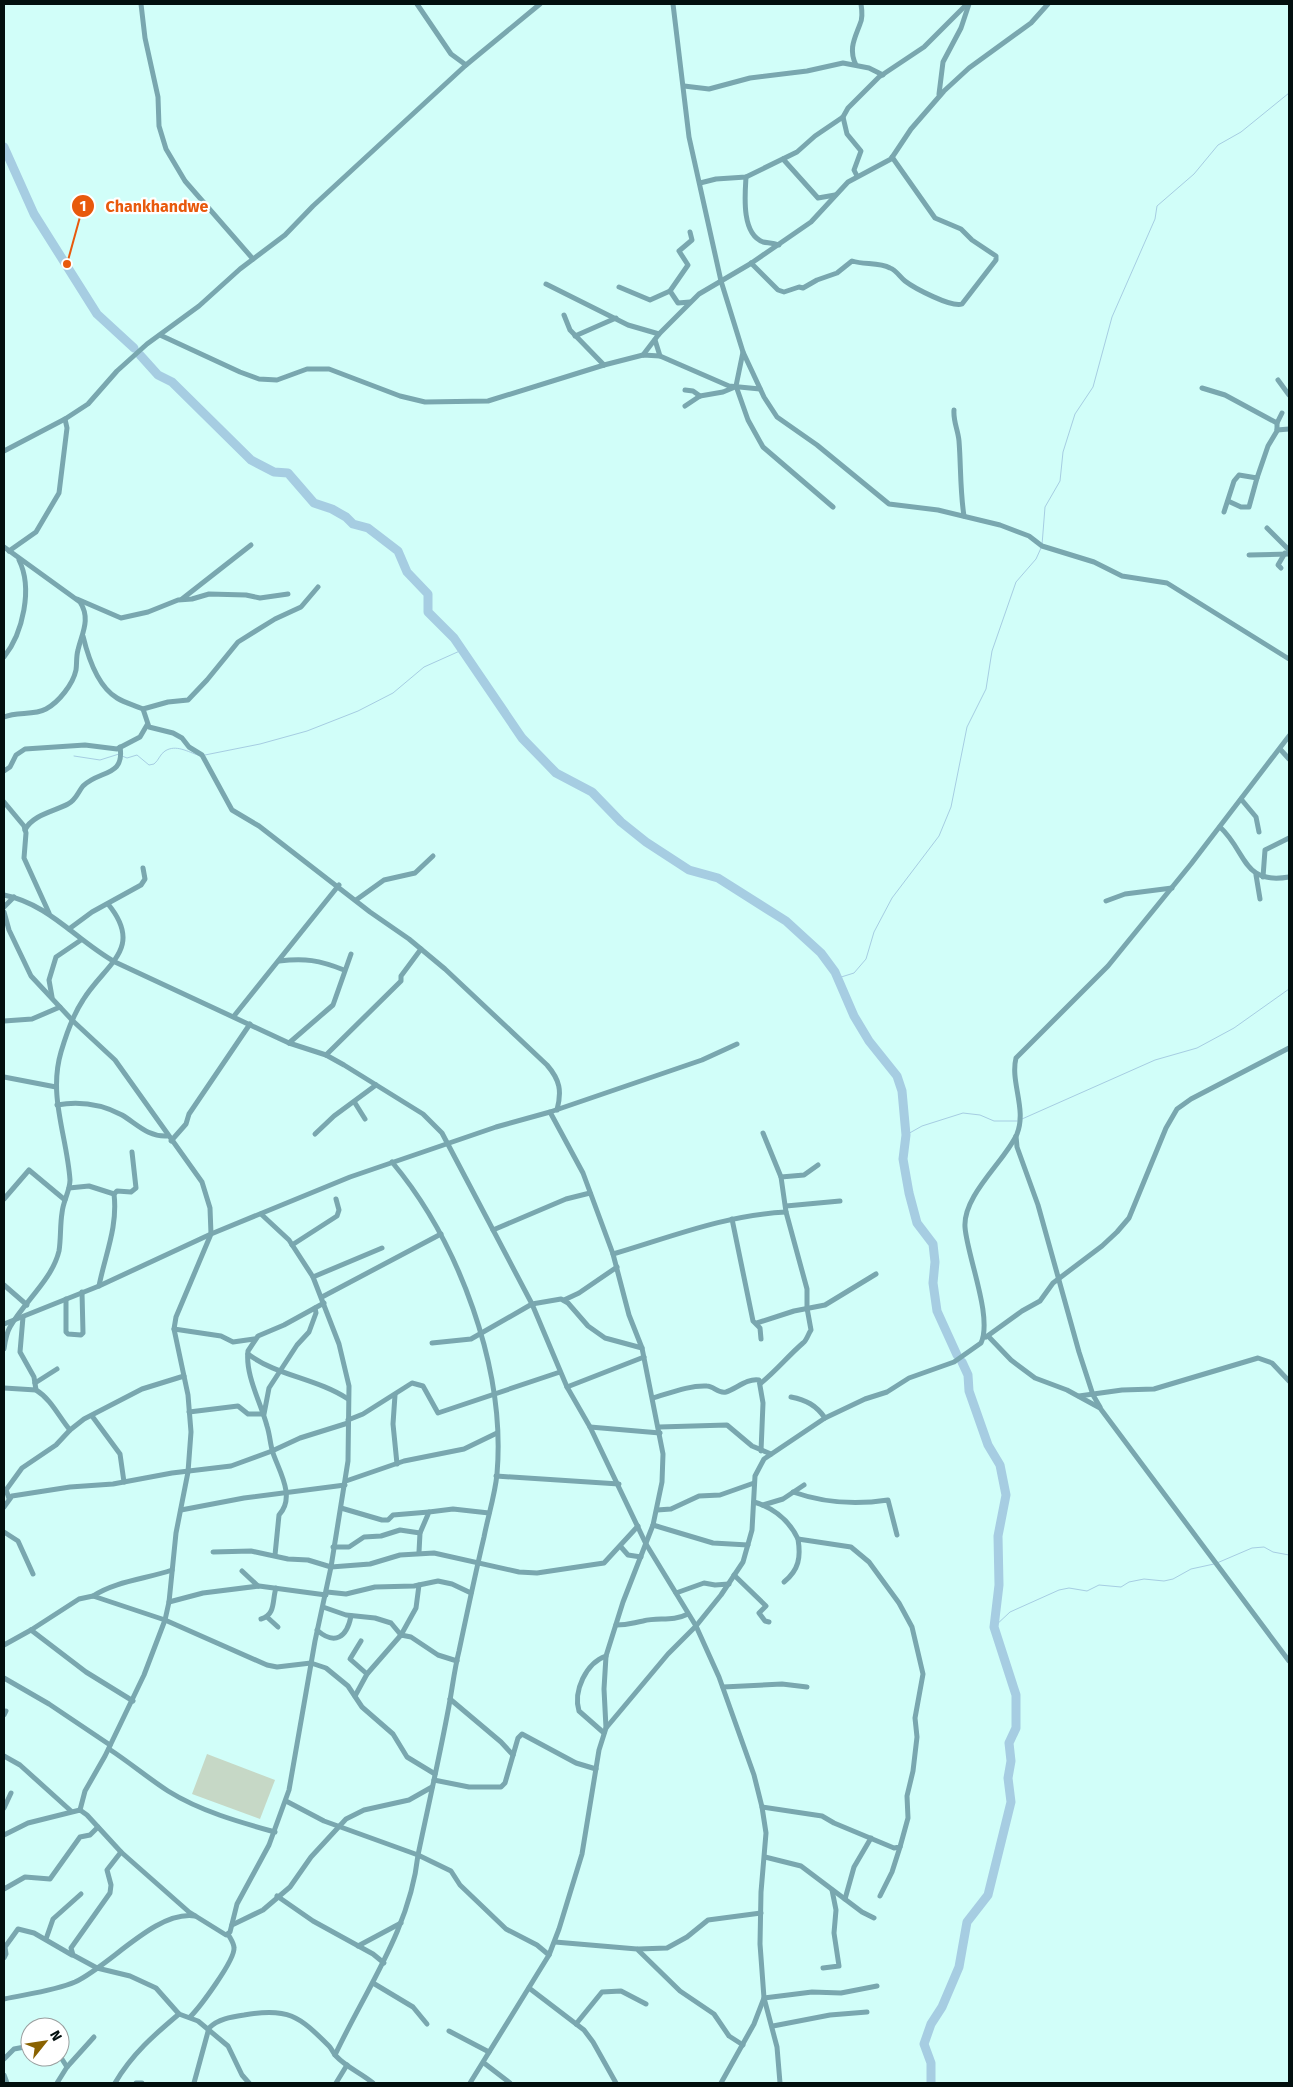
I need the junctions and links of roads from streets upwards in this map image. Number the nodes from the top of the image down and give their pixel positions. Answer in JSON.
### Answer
{"nodes":[{"id":1,"x":141,"y":4,"type":"edge"},
{"id":2,"x":417,"y":4,"type":"edge"},
{"id":3,"x":540,"y":4,"type":"edge"},
{"id":4,"x":673,"y":4,"type":"edge"},
{"id":5,"x":861,"y":4,"type":"edge"},
{"id":6,"x":968,"y":4,"type":"edge"},
{"id":7,"x":1048,"y":4,"type":"edge"},
{"id":8,"x":466,"y":65,"type":"junction"},
{"id":9,"x":856,"y":65,"type":"junction"},
{"id":10,"x":883,"y":75,"type":"junction"},
{"id":11,"x":684,"y":86,"type":"junction"},
{"id":12,"x":939,"y":95,"type":"junction"},
{"id":13,"x":844,"y":117,"type":"junction"},
{"id":14,"x":892,"y":157,"type":"junction"},
{"id":15,"x":784,"y":159,"type":"junction"},
{"id":16,"x":857,"y":176,"type":"junction"},
{"id":17,"x":746,"y":177,"type":"junction"},
{"id":18,"x":700,"y":184,"type":"junction"},
{"id":19,"x":836,"y":195,"type":"junction"},
{"id":20,"x":690,"y":232,"type":"dead end"},
{"id":21,"x":778,"y":245,"type":"junction"},
{"id":22,"x":253,"y":259,"type":"junction"},
{"id":23,"x":752,"y":263,"type":"junction"},
{"id":24,"x":721,"y":281,"type":"junction"},
{"id":25,"x":546,"y":284,"type":"dead end"},
{"id":26,"x":619,"y":287,"type":"dead end"},
{"id":27,"x":670,"y":291,"type":"junction"},
{"id":28,"x":690,"y":302,"type":"junction"},
{"id":29,"x":564,"y":316,"type":"dead end"},
{"id":30,"x":616,"y":318,"type":"junction"},
{"id":31,"x":659,"y":334,"type":"junction"},
{"id":32,"x":160,"y":335,"type":"junction"},
{"id":33,"x":575,"y":336,"type":"junction"},
{"id":34,"x":655,"y":340,"type":"junction"},
{"id":35,"x":743,"y":352,"type":"junction"},
{"id":36,"x":643,"y":355,"type":"junction"},
{"id":37,"x":660,"y":356,"type":"junction"},
{"id":38,"x":604,"y":364,"type":"junction"},
{"id":39,"x":1278,"y":380,"type":"dead end"},
{"id":40,"x":736,"y":386,"type":"junction"},
{"id":41,"x":1202,"y":388,"type":"dead end"},
{"id":42,"x":760,"y":389,"type":"junction"},
{"id":43,"x":685,"y":390,"type":"dead end"},
{"id":44,"x":1289,"y":395,"type":"edge"},
{"id":45,"x":700,"y":396,"type":"junction"},
{"id":46,"x":686,"y":406,"type":"dead end"},
{"id":47,"x":954,"y":410,"type":"dead end"},
{"id":48,"x":1282,"y":413,"type":"dead end"},
{"id":49,"x":65,"y":419,"type":"junction"},
{"id":50,"x":1277,"y":423,"type":"junction"},
{"id":51,"x":1277,"y":430,"type":"junction"},
{"id":52,"x":1289,"y":430,"type":"edge"},
{"id":53,"x":4,"y":451,"type":"edge"},
{"id":54,"x":1257,"y":478,"type":"junction"},
{"id":55,"x":1228,"y":501,"type":"junction"},
{"id":56,"x":833,"y":507,"type":"dead end"},
{"id":57,"x":1224,"y":512,"type":"dead end"},
{"id":58,"x":964,"y":516,"type":"junction"},
{"id":59,"x":1267,"y":528,"type":"dead end"},
{"id":60,"x":251,"y":546,"type":"dead end"},
{"id":61,"x":4,"y":547,"type":"edge"},
{"id":62,"x":10,"y":551,"type":"junction"},
{"id":63,"x":1288,"y":552,"type":"edge"},
{"id":64,"x":1249,"y":555,"type":"dead end"},
{"id":65,"x":19,"y":559,"type":"junction"},
{"id":66,"x":1281,"y":568,"type":"dead end"},
{"id":67,"x":318,"y":587,"type":"dead end"},
{"id":68,"x":288,"y":594,"type":"dead end"},
{"id":69,"x":77,"y":599,"type":"junction"},
{"id":70,"x":182,"y":599,"type":"junction"},
{"id":71,"x":82,"y":636,"type":"junction"},
{"id":72,"x":4,"y":657,"type":"edge"},
{"id":73,"x":1289,"y":659,"type":"edge"},
{"id":74,"x":143,"y":709,"type":"junction"},
{"id":75,"x":4,"y":717,"type":"edge"},
{"id":76,"x":147,"y":725,"type":"junction"},
{"id":77,"x":1289,"y":736,"type":"edge"},
{"id":78,"x":120,"y":747,"type":"junction"},
{"id":79,"x":1280,"y":749,"type":"junction"},
{"id":80,"x":1289,"y":759,"type":"edge"},
{"id":81,"x":4,"y":772,"type":"edge"},
{"id":82,"x":1242,"y":800,"type":"junction"},
{"id":83,"x":4,"y":802,"type":"edge"},
{"id":84,"x":1220,"y":827,"type":"junction"},
{"id":85,"x":25,"y":830,"type":"junction"},
{"id":86,"x":1259,"y":832,"type":"dead end"},
{"id":87,"x":1289,"y":838,"type":"edge"},
{"id":88,"x":433,"y":856,"type":"dead end"},
{"id":89,"x":143,"y":868,"type":"dead end"},
{"id":90,"x":1256,"y":875,"type":"junction"},
{"id":91,"x":1263,"y":877,"type":"junction"},
{"id":92,"x":1289,"y":877,"type":"edge"},
{"id":93,"x":339,"y":886,"type":"junction"},
{"id":94,"x":1172,"y":888,"type":"junction"},
{"id":95,"x":4,"y":895,"type":"edge"},
{"id":96,"x":14,"y":897,"type":"junction"},
{"id":97,"x":1260,"y":899,"type":"dead end"},
{"id":98,"x":356,"y":900,"type":"junction"},
{"id":99,"x":1106,"y":901,"type":"dead end"},
{"id":100,"x":108,"y":904,"type":"junction"},
{"id":101,"x":4,"y":907,"type":"edge"},
{"id":102,"x":4,"y":912,"type":"edge"},
{"id":103,"x":49,"y":913,"type":"junction"},
{"id":104,"x":69,"y":929,"type":"junction"},
{"id":105,"x":81,"y":940,"type":"junction"},
{"id":106,"x":421,"y":949,"type":"junction"},
{"id":107,"x":351,"y":954,"type":"dead end"},
{"id":108,"x":279,"y":960,"type":"junction"},
{"id":109,"x":115,"y":962,"type":"junction"},
{"id":110,"x":344,"y":970,"type":"junction"},
{"id":111,"x":53,"y":999,"type":"junction"},
{"id":112,"x":60,"y":1007,"type":"junction"},
{"id":113,"x":234,"y":1016,"type":"junction"},
{"id":114,"x":5,"y":1019,"type":"edge"},
{"id":115,"x":73,"y":1021,"type":"junction"},
{"id":116,"x":250,"y":1024,"type":"junction"},
{"id":117,"x":289,"y":1043,"type":"junction"},
{"id":118,"x":737,"y":1044,"type":"dead end"},
{"id":119,"x":1289,"y":1048,"type":"edge"},
{"id":120,"x":326,"y":1056,"type":"junction"},
{"id":121,"x":4,"y":1077,"type":"edge"},
{"id":122,"x":376,"y":1085,"type":"junction"},
{"id":123,"x":56,"y":1087,"type":"junction"},
{"id":124,"x":354,"y":1103,"type":"junction"},
{"id":125,"x":57,"y":1105,"type":"junction"},
{"id":126,"x":558,"y":1110,"type":"junction"},
{"id":127,"x":550,"y":1112,"type":"junction"},
{"id":128,"x":365,"y":1119,"type":"dead end"},
{"id":129,"x":763,"y":1133,"type":"dead end"},
{"id":130,"x":315,"y":1134,"type":"dead end"},
{"id":131,"x":1016,"y":1136,"type":"junction"},
{"id":132,"x":169,"y":1138,"type":"junction"},
{"id":133,"x":448,"y":1143,"type":"junction"},
{"id":134,"x":132,"y":1152,"type":"dead end"},
{"id":135,"x":392,"y":1162,"type":"junction"},
{"id":136,"x":818,"y":1165,"type":"dead end"},
{"id":137,"x":781,"y":1177,"type":"junction"},
{"id":138,"x":69,"y":1188,"type":"junction"},
{"id":139,"x":590,"y":1193,"type":"junction"},
{"id":140,"x":114,"y":1194,"type":"junction"},
{"id":141,"x":4,"y":1199,"type":"edge"},
{"id":142,"x":336,"y":1199,"type":"dead end"},
{"id":143,"x":65,"y":1200,"type":"junction"},
{"id":144,"x":840,"y":1201,"type":"dead end"},
{"id":145,"x":786,"y":1209,"type":"junction"},
{"id":146,"x":261,"y":1214,"type":"junction"},
{"id":147,"x":732,"y":1219,"type":"junction"},
{"id":148,"x":494,"y":1230,"type":"junction"},
{"id":149,"x":212,"y":1234,"type":"junction"},
{"id":150,"x":441,"y":1234,"type":"junction"},
{"id":151,"x":292,"y":1245,"type":"junction"},
{"id":152,"x":382,"y":1248,"type":"dead end"},
{"id":153,"x":613,"y":1254,"type":"junction"},
{"id":154,"x":617,"y":1268,"type":"junction"},
{"id":155,"x":876,"y":1274,"type":"dead end"},
{"id":156,"x":313,"y":1277,"type":"junction"},
{"id":157,"x":1058,"y":1280,"type":"junction"},
{"id":158,"x":4,"y":1285,"type":"edge"},
{"id":159,"x":99,"y":1286,"type":"junction"},
{"id":160,"x":82,"y":1292,"type":"junction"},
{"id":161,"x":322,"y":1297,"type":"junction"},
{"id":162,"x":66,"y":1299,"type":"junction"},
{"id":163,"x":564,"y":1300,"type":"junction"},
{"id":164,"x":324,"y":1303,"type":"junction"},
{"id":165,"x":532,"y":1304,"type":"junction"},
{"id":166,"x":27,"y":1305,"type":"junction"},
{"id":167,"x":315,"y":1308,"type":"junction"},
{"id":168,"x":807,"y":1308,"type":"junction"},
{"id":169,"x":23,"y":1317,"type":"junction"},
{"id":170,"x":15,"y":1320,"type":"junction"},
{"id":171,"x":757,"y":1323,"type":"junction"},
{"id":172,"x":4,"y":1324,"type":"edge"},
{"id":173,"x":174,"y":1329,"type":"junction"},
{"id":174,"x":481,"y":1335,"type":"junction"},
{"id":175,"x":986,"y":1338,"type":"junction"},
{"id":176,"x":254,"y":1339,"type":"junction"},
{"id":177,"x":761,"y":1339,"type":"dead end"},
{"id":178,"x":432,"y":1343,"type":"dead end"},
{"id":179,"x":642,"y":1348,"type":"junction"},
{"id":180,"x":4,"y":1349,"type":"edge"},
{"id":181,"x":247,"y":1354,"type":"junction"},
{"id":182,"x":644,"y":1357,"type":"junction"},
{"id":183,"x":57,"y":1369,"type":"dead end"},
{"id":184,"x":281,"y":1371,"type":"junction"},
{"id":185,"x":560,"y":1372,"type":"junction"},
{"id":186,"x":184,"y":1376,"type":"junction"},
{"id":187,"x":1289,"y":1381,"type":"edge"},
{"id":188,"x":761,"y":1383,"type":"junction"},
{"id":189,"x":35,"y":1384,"type":"junction"},
{"id":190,"x":568,"y":1387,"type":"junction"},
{"id":191,"x":4,"y":1388,"type":"edge"},
{"id":192,"x":36,"y":1390,"type":"junction"},
{"id":193,"x":1093,"y":1394,"type":"junction"},
{"id":194,"x":395,"y":1395,"type":"junction"},
{"id":195,"x":493,"y":1396,"type":"junction"},
{"id":196,"x":1079,"y":1396,"type":"junction"},
{"id":197,"x":791,"y":1397,"type":"dead end"},
{"id":198,"x":653,"y":1398,"type":"junction"},
{"id":199,"x":348,"y":1399,"type":"junction"},
{"id":200,"x":1100,"y":1408,"type":"junction"},
{"id":201,"x":190,"y":1412,"type":"junction"},
{"id":202,"x":264,"y":1414,"type":"junction"},
{"id":203,"x":92,"y":1416,"type":"junction"},
{"id":204,"x":825,"y":1418,"type":"junction"},
{"id":205,"x":348,"y":1422,"type":"junction"},
{"id":206,"x":590,"y":1427,"type":"junction"},
{"id":207,"x":70,"y":1430,"type":"junction"},
{"id":208,"x":660,"y":1430,"type":"junction"},
{"id":209,"x":497,"y":1433,"type":"junction"},
{"id":210,"x":272,"y":1451,"type":"junction"},
{"id":211,"x":761,"y":1451,"type":"junction"},
{"id":212,"x":771,"y":1454,"type":"junction"},
{"id":213,"x":397,"y":1464,"type":"junction"},
{"id":214,"x":188,"y":1472,"type":"junction"},
{"id":215,"x":496,"y":1476,"type":"junction"},
{"id":216,"x":124,"y":1482,"type":"junction"},
{"id":217,"x":346,"y":1483,"type":"junction"},
{"id":218,"x":754,"y":1483,"type":"junction"},
{"id":219,"x":619,"y":1484,"type":"junction"},
{"id":220,"x":804,"y":1484,"type":"dead end"},
{"id":221,"x":793,"y":1492,"type":"junction"},
{"id":222,"x":286,"y":1494,"type":"junction"},
{"id":223,"x":9,"y":1498,"type":"junction"},
{"id":224,"x":754,"y":1502,"type":"junction"},
{"id":225,"x":763,"y":1505,"type":"junction"},
{"id":226,"x":4,"y":1507,"type":"edge"},
{"id":227,"x":341,"y":1508,"type":"junction"},
{"id":228,"x":181,"y":1510,"type":"junction"},
{"id":229,"x":657,"y":1510,"type":"junction"},
{"id":230,"x":429,"y":1512,"type":"junction"},
{"id":231,"x":489,"y":1514,"type":"junction"},
{"id":232,"x":654,"y":1525,"type":"junction"},
{"id":233,"x":638,"y":1526,"type":"junction"},
{"id":234,"x":4,"y":1532,"type":"edge"},
{"id":235,"x":420,"y":1533,"type":"junction"},
{"id":236,"x":896,"y":1535,"type":"dead end"},
{"id":237,"x":798,"y":1539,"type":"junction"},
{"id":238,"x":646,"y":1544,"type":"junction"},
{"id":239,"x":748,"y":1545,"type":"junction"},
{"id":240,"x":621,"y":1546,"type":"junction"},
{"id":241,"x":333,"y":1547,"type":"junction"},
{"id":242,"x":213,"y":1552,"type":"dead end"},
{"id":243,"x":419,"y":1552,"type":"junction"},
{"id":244,"x":275,"y":1555,"type":"junction"},
{"id":245,"x":642,"y":1557,"type":"junction"},
{"id":246,"x":478,"y":1562,"type":"junction"},
{"id":247,"x":331,"y":1567,"type":"junction"},
{"id":248,"x":172,"y":1570,"type":"junction"},
{"id":249,"x":242,"y":1571,"type":"dead end"},
{"id":250,"x":32,"y":1574,"type":"dead end"},
{"id":251,"x":734,"y":1575,"type":"junction"},
{"id":252,"x":784,"y":1582,"type":"dead end"},
{"id":253,"x":729,"y":1584,"type":"junction"},
{"id":254,"x":419,"y":1585,"type":"junction"},
{"id":255,"x":259,"y":1586,"type":"junction"},
{"id":256,"x":276,"y":1588,"type":"junction"},
{"id":257,"x":676,"y":1592,"type":"junction"},
{"id":258,"x":327,"y":1593,"type":"junction"},
{"id":259,"x":471,"y":1593,"type":"junction"},
{"id":260,"x":92,"y":1596,"type":"junction"},
{"id":261,"x":169,"y":1602,"type":"junction"},
{"id":262,"x":323,"y":1607,"type":"junction"},
{"id":263,"x":688,"y":1614,"type":"junction"},
{"id":264,"x":351,"y":1616,"type":"junction"},
{"id":265,"x":165,"y":1620,"type":"junction"},
{"id":266,"x":769,"y":1622,"type":"dead end"},
{"id":267,"x":616,"y":1626,"type":"junction"},
{"id":268,"x":696,"y":1626,"type":"junction"},
{"id":269,"x":278,"y":1627,"type":"dead end"},
{"id":270,"x":31,"y":1630,"type":"junction"},
{"id":271,"x":317,"y":1630,"type":"junction"},
{"id":272,"x":401,"y":1635,"type":"junction"},
{"id":273,"x":361,"y":1641,"type":"dead end"},
{"id":274,"x":4,"y":1645,"type":"edge"},
{"id":275,"x":606,"y":1656,"type":"junction"},
{"id":276,"x":456,"y":1661,"type":"junction"},
{"id":277,"x":1289,"y":1661,"type":"edge"},
{"id":278,"x":311,"y":1663,"type":"junction"},
{"id":279,"x":367,"y":1674,"type":"junction"},
{"id":280,"x":4,"y":1678,"type":"edge"},
{"id":281,"x":723,"y":1687,"type":"junction"},
{"id":282,"x":807,"y":1687,"type":"dead end"},
{"id":283,"x":355,"y":1696,"type":"junction"},
{"id":284,"x":450,"y":1699,"type":"junction"},
{"id":285,"x":133,"y":1701,"type":"junction"},
{"id":286,"x":605,"y":1731,"type":"junction"},
{"id":287,"x":110,"y":1747,"type":"junction"},
{"id":288,"x":513,"y":1755,"type":"junction"},
{"id":289,"x":4,"y":1756,"type":"edge"},
{"id":290,"x":596,"y":1769,"type":"junction"},
{"id":291,"x":434,"y":1777,"type":"junction"},
{"id":292,"x":432,"y":1787,"type":"junction"},
{"id":293,"x":11,"y":1793,"type":"dead end"},
{"id":294,"x":286,"y":1801,"type":"junction"},
{"id":295,"x":762,"y":1807,"type":"junction"},
{"id":296,"x":4,"y":1808,"type":"edge"},
{"id":297,"x":80,"y":1810,"type":"junction"},
{"id":298,"x":71,"y":1811,"type":"junction"},
{"id":299,"x":338,"y":1826,"type":"junction"},
{"id":300,"x":98,"y":1827,"type":"junction"},
{"id":301,"x":275,"y":1832,"type":"junction"},
{"id":302,"x":4,"y":1835,"type":"edge"},
{"id":303,"x":871,"y":1838,"type":"junction"},
{"id":304,"x":900,"y":1848,"type":"junction"},
{"id":305,"x":121,"y":1852,"type":"junction"},
{"id":306,"x":418,"y":1855,"type":"junction"},
{"id":307,"x":765,"y":1857,"type":"junction"},
{"id":308,"x":4,"y":1889,"type":"edge"},
{"id":309,"x":831,"y":1890,"type":"junction"},
{"id":310,"x":81,"y":1894,"type":"dead end"},
{"id":311,"x":277,"y":1896,"type":"junction"},
{"id":312,"x":880,"y":1896,"type":"dead end"},
{"id":313,"x":844,"y":1899,"type":"junction"},
{"id":314,"x":760,"y":1913,"type":"junction"},
{"id":315,"x":195,"y":1916,"type":"junction"},
{"id":316,"x":874,"y":1918,"type":"dead end"},
{"id":317,"x":401,"y":1923,"type":"junction"},
{"id":318,"x":232,"y":1925,"type":"junction"},
{"id":319,"x":228,"y":1934,"type":"junction"},
{"id":320,"x":46,"y":1939,"type":"junction"},
{"id":321,"x":555,"y":1942,"type":"junction"},
{"id":322,"x":358,"y":1946,"type":"junction"},
{"id":323,"x":637,"y":1949,"type":"junction"},
{"id":324,"x":73,"y":1955,"type":"junction"},
{"id":325,"x":549,"y":1955,"type":"junction"},
{"id":326,"x":4,"y":1958,"type":"edge"},
{"id":327,"x":384,"y":1963,"type":"junction"},
{"id":328,"x":97,"y":1968,"type":"junction"},
{"id":329,"x":823,"y":1968,"type":"dead end"},
{"id":330,"x":373,"y":1983,"type":"junction"},
{"id":331,"x":877,"y":1986,"type":"dead end"},
{"id":332,"x":529,"y":1988,"type":"junction"},
{"id":333,"x":764,"y":1998,"type":"junction"},
{"id":334,"x":4,"y":1999,"type":"edge"},
{"id":335,"x":646,"y":2004,"type":"dead end"},
{"id":336,"x":867,"y":2012,"type":"dead end"},
{"id":337,"x":180,"y":2014,"type":"junction"},
{"id":338,"x":190,"y":2017,"type":"junction"},
{"id":339,"x":427,"y":2024,"type":"dead end"},
{"id":340,"x":576,"y":2024,"type":"junction"},
{"id":341,"x":773,"y":2026,"type":"junction"},
{"id":342,"x":209,"y":2028,"type":"junction"},
{"id":343,"x":449,"y":2031,"type":"dead end"},
{"id":344,"x":94,"y":2038,"type":"dead end"},
{"id":345,"x":743,"y":2045,"type":"junction"},
{"id":346,"x":20,"y":2047,"type":"edge"},
{"id":347,"x":489,"y":2052,"type":"junction"},
{"id":348,"x":334,"y":2055,"type":"junction"},
{"id":349,"x":4,"y":2059,"type":"edge"},
{"id":350,"x":484,"y":2063,"type":"junction"},
{"id":351,"x":70,"y":2064,"type":"edge"},
{"id":352,"x":347,"y":2065,"type":"junction"},
{"id":353,"x":67,"y":2067,"type":"edge"},
{"id":354,"x":4,"y":2075,"type":"edge"},
{"id":355,"x":7,"y":2083,"type":"edge"},
{"id":356,"x":58,"y":2083,"type":"edge"},
{"id":357,"x":115,"y":2083,"type":"edge"},
{"id":358,"x":136,"y":2083,"type":"edge"},
{"id":359,"x":142,"y":2083,"type":"edge"},
{"id":360,"x":194,"y":2083,"type":"edge"},
{"id":361,"x":249,"y":2083,"type":"edge"},
{"id":362,"x":336,"y":2083,"type":"edge"},
{"id":363,"x":373,"y":2083,"type":"edge"},
{"id":364,"x":470,"y":2083,"type":"edge"},
{"id":365,"x":510,"y":2083,"type":"edge"},
{"id":366,"x":616,"y":2083,"type":"edge"},
{"id":367,"x":722,"y":2083,"type":"edge"},
{"id":368,"x":780,"y":2083,"type":"edge"}],
"edges":[{"from":1,"to":22,"type":"street"},
{"from":2,"to":8,"type":"street"},
{"from":3,"to":8,"type":"street"},
{"from":4,"to":11,"type":"street"},
{"from":5,"to":9,"type":"street"},
{"from":6,"to":10,"type":"street"},
{"from":6,"to":12,"type":"street"},
{"from":7,"to":12,"type":"street"},
{"from":8,"to":22,"type":"street"},
{"from":9,"to":10,"type":"street"},
{"from":9,"to":11,"type":"street"},
{"from":10,"to":13,"type":"street"},
{"from":11,"to":18,"type":"street"},
{"from":12,"to":14,"type":"street"},
{"from":13,"to":15,"type":"street"},
{"from":13,"to":16,"type":"street"},
{"from":14,"to":16,"type":"street"},
{"from":14,"to":23,"type":"street"},
{"from":15,"to":17,"type":"street"},
{"from":15,"to":19,"type":"street"},
{"from":16,"to":19,"type":"street"},
{"from":17,"to":18,"type":"street"},
{"from":17,"to":21,"type":"street"},
{"from":18,"to":24,"type":"street"},
{"from":19,"to":21,"type":"street"},
{"from":20,"to":27,"type":"street"},
{"from":21,"to":23,"type":"street"},
{"from":22,"to":32,"type":"street"},
{"from":23,"to":24,"type":"street"},
{"from":24,"to":28,"type":"street"},
{"from":24,"to":35,"type":"street"},
{"from":25,"to":30,"type":"street"},
{"from":26,"to":27,"type":"street"},
{"from":27,"to":28,"type":"street"},
{"from":28,"to":31,"type":"street"},
{"from":29,"to":33,"type":"street"},
{"from":30,"to":31,"type":"street"},
{"from":30,"to":33,"type":"street"},
{"from":31,"to":34,"type":"street"},
{"from":32,"to":38,"type":"street"},
{"from":32,"to":49,"type":"street"},
{"from":33,"to":38,"type":"street"},
{"from":34,"to":36,"type":"street"},
{"from":34,"to":37,"type":"street"},
{"from":35,"to":40,"type":"street"},
{"from":35,"to":42,"type":"street"},
{"from":36,"to":37,"type":"street"},
{"from":36,"to":38,"type":"street"},
{"from":37,"to":40,"type":"street"},
{"from":39,"to":44,"type":"street"},
{"from":40,"to":42,"type":"street"},
{"from":40,"to":45,"type":"street"},
{"from":40,"to":56,"type":"street"},
{"from":41,"to":50,"type":"street"},
{"from":42,"to":58,"type":"street"},
{"from":43,"to":45,"type":"street"},
{"from":45,"to":46,"type":"street"},
{"from":47,"to":58,"type":"street"},
{"from":48,"to":50,"type":"street"},
{"from":49,"to":53,"type":"street"},
{"from":49,"to":62,"type":"street"},
{"from":50,"to":51,"type":"street"},
{"from":51,"to":52,"type":"street"},
{"from":51,"to":54,"type":"street"},
{"from":54,"to":55,"type":"street"},
{"from":54,"to":55,"type":"street"},
{"from":55,"to":57,"type":"street"},
{"from":58,"to":73,"type":"street"},
{"from":59,"to":63,"type":"street"},
{"from":60,"to":70,"type":"street"},
{"from":61,"to":62,"type":"street"},
{"from":62,"to":65,"type":"street"},
{"from":63,"to":64,"type":"street"},
{"from":63,"to":66,"type":"street"},
{"from":65,"to":69,"type":"street"},
{"from":65,"to":72,"type":"street"},
{"from":67,"to":74,"type":"street"},
{"from":68,"to":70,"type":"street"},
{"from":69,"to":70,"type":"street"},
{"from":69,"to":71,"type":"street"},
{"from":71,"to":74,"type":"street"},
{"from":71,"to":75,"type":"street"},
{"from":74,"to":76,"type":"street"},
{"from":76,"to":78,"type":"street"},
{"from":76,"to":93,"type":"street"},
{"from":77,"to":79,"type":"street"},
{"from":78,"to":81,"type":"street"},
{"from":78,"to":85,"type":"street"},
{"from":79,"to":80,"type":"street"},
{"from":79,"to":82,"type":"street"},
{"from":82,"to":84,"type":"street"},
{"from":82,"to":86,"type":"street"},
{"from":83,"to":85,"type":"street"},
{"from":84,"to":90,"type":"street"},
{"from":84,"to":94,"type":"street"},
{"from":85,"to":103,"type":"street"},
{"from":87,"to":91,"type":"street"},
{"from":88,"to":98,"type":"street"},
{"from":89,"to":100,"type":"street"},
{"from":90,"to":91,"type":"street"},
{"from":90,"to":97,"type":"street"},
{"from":91,"to":92,"type":"street"},
{"from":93,"to":98,"type":"street"},
{"from":93,"to":108,"type":"street"},
{"from":94,"to":99,"type":"street"},
{"from":94,"to":131,"type":"street"},
{"from":95,"to":96,"type":"street"},
{"from":96,"to":101,"type":"street"},
{"from":96,"to":103,"type":"street"},
{"from":98,"to":106,"type":"street"},
{"from":100,"to":104,"type":"street"},
{"from":100,"to":109,"type":"street"},
{"from":102,"to":111,"type":"street"},
{"from":103,"to":104,"type":"street"},
{"from":104,"to":105,"type":"street"},
{"from":105,"to":109,"type":"street"},
{"from":105,"to":111,"type":"street"},
{"from":106,"to":120,"type":"street"},
{"from":106,"to":126,"type":"street"},
{"from":107,"to":110,"type":"street"},
{"from":108,"to":110,"type":"street"},
{"from":108,"to":113,"type":"street"},
{"from":109,"to":113,"type":"street"},
{"from":109,"to":115,"type":"street"},
{"from":110,"to":117,"type":"street"},
{"from":111,"to":112,"type":"street"},
{"from":112,"to":114,"type":"street"},
{"from":112,"to":115,"type":"street"},
{"from":113,"to":116,"type":"street"},
{"from":115,"to":123,"type":"street"},
{"from":115,"to":132,"type":"street"},
{"from":116,"to":117,"type":"street"},
{"from":116,"to":132,"type":"street"},
{"from":117,"to":120,"type":"street"},
{"from":118,"to":126,"type":"street"},
{"from":119,"to":157,"type":"street"},
{"from":120,"to":122,"type":"street"},
{"from":121,"to":123,"type":"street"},
{"from":122,"to":124,"type":"street"},
{"from":122,"to":133,"type":"street"},
{"from":123,"to":125,"type":"street"},
{"from":124,"to":128,"type":"street"},
{"from":124,"to":130,"type":"street"},
{"from":125,"to":132,"type":"street"},
{"from":125,"to":138,"type":"street"},
{"from":126,"to":127,"type":"street"},
{"from":127,"to":133,"type":"street"},
{"from":127,"to":139,"type":"street"},
{"from":129,"to":137,"type":"street"},
{"from":131,"to":157,"type":"street"},
{"from":131,"to":175,"type":"street"},
{"from":132,"to":149,"type":"street"},
{"from":133,"to":135,"type":"street"},
{"from":133,"to":148,"type":"street"},
{"from":134,"to":140,"type":"street"},
{"from":135,"to":146,"type":"street"},
{"from":135,"to":150,"type":"street"},
{"from":136,"to":137,"type":"street"},
{"from":137,"to":145,"type":"street"},
{"from":138,"to":140,"type":"street"},
{"from":138,"to":143,"type":"street"},
{"from":139,"to":148,"type":"street"},
{"from":139,"to":153,"type":"street"},
{"from":140,"to":159,"type":"street"},
{"from":141,"to":143,"type":"street"},
{"from":142,"to":151,"type":"street"},
{"from":143,"to":166,"type":"street"},
{"from":144,"to":145,"type":"street"},
{"from":145,"to":147,"type":"street"},
{"from":145,"to":168,"type":"street"},
{"from":146,"to":149,"type":"street"},
{"from":146,"to":151,"type":"street"},
{"from":147,"to":153,"type":"street"},
{"from":147,"to":171,"type":"street"},
{"from":148,"to":165,"type":"street"},
{"from":149,"to":159,"type":"street"},
{"from":149,"to":173,"type":"street"},
{"from":150,"to":161,"type":"street"},
{"from":150,"to":174,"type":"street"},
{"from":151,"to":156,"type":"street"},
{"from":152,"to":156,"type":"street"},
{"from":153,"to":154,"type":"street"},
{"from":154,"to":163,"type":"street"},
{"from":154,"to":179,"type":"street"},
{"from":155,"to":168,"type":"street"},
{"from":156,"to":161,"type":"street"},
{"from":157,"to":175,"type":"street"},
{"from":157,"to":193,"type":"street"},
{"from":158,"to":166,"type":"street"},
{"from":159,"to":160,"type":"street"},
{"from":160,"to":162,"type":"street"},
{"from":160,"to":162,"type":"street"},
{"from":161,"to":164,"type":"street"},
{"from":162,"to":169,"type":"street"},
{"from":163,"to":165,"type":"street"},
{"from":163,"to":179,"type":"street"},
{"from":164,"to":167,"type":"street"},
{"from":164,"to":199,"type":"street"},
{"from":165,"to":174,"type":"street"},
{"from":165,"to":185,"type":"street"},
{"from":166,"to":170,"type":"street"},
{"from":167,"to":176,"type":"street"},
{"from":167,"to":184,"type":"street"},
{"from":168,"to":171,"type":"street"},
{"from":168,"to":188,"type":"street"},
{"from":169,"to":170,"type":"street"},
{"from":169,"to":189,"type":"street"},
{"from":170,"to":172,"type":"street"},
{"from":170,"to":180,"type":"street"},
{"from":171,"to":177,"type":"street"},
{"from":173,"to":176,"type":"street"},
{"from":173,"to":186,"type":"street"},
{"from":174,"to":178,"type":"street"},
{"from":174,"to":195,"type":"street"},
{"from":175,"to":196,"type":"street"},
{"from":175,"to":204,"type":"street"},
{"from":176,"to":181,"type":"street"},
{"from":179,"to":182,"type":"street"},
{"from":181,"to":184,"type":"street"},
{"from":181,"to":202,"type":"street"},
{"from":182,"to":190,"type":"street"},
{"from":182,"to":198,"type":"street"},
{"from":183,"to":189,"type":"street"},
{"from":184,"to":199,"type":"street"},
{"from":184,"to":202,"type":"street"},
{"from":185,"to":190,"type":"street"},
{"from":185,"to":195,"type":"street"},
{"from":186,"to":201,"type":"street"},
{"from":186,"to":203,"type":"street"},
{"from":187,"to":193,"type":"street"},
{"from":188,"to":198,"type":"street"},
{"from":188,"to":211,"type":"street"},
{"from":189,"to":192,"type":"street"},
{"from":190,"to":206,"type":"street"},
{"from":191,"to":192,"type":"street"},
{"from":192,"to":207,"type":"street"},
{"from":193,"to":196,"type":"street"},
{"from":193,"to":200,"type":"street"},
{"from":194,"to":195,"type":"street"},
{"from":194,"to":205,"type":"street"},
{"from":194,"to":213,"type":"street"},
{"from":195,"to":209,"type":"street"},
{"from":196,"to":200,"type":"street"},
{"from":197,"to":204,"type":"street"},
{"from":198,"to":208,"type":"street"},
{"from":199,"to":205,"type":"street"},
{"from":200,"to":277,"type":"street"},
{"from":201,"to":202,"type":"street"},
{"from":201,"to":214,"type":"street"},
{"from":202,"to":210,"type":"street"},
{"from":203,"to":207,"type":"street"},
{"from":203,"to":216,"type":"street"},
{"from":204,"to":212,"type":"street"},
{"from":205,"to":210,"type":"street"},
{"from":205,"to":217,"type":"street"},
{"from":206,"to":208,"type":"street"},
{"from":206,"to":219,"type":"street"},
{"from":207,"to":223,"type":"street"},
{"from":208,"to":211,"type":"street"},
{"from":208,"to":229,"type":"street"},
{"from":209,"to":213,"type":"street"},
{"from":209,"to":215,"type":"street"},
{"from":210,"to":214,"type":"street"},
{"from":210,"to":222,"type":"street"},
{"from":211,"to":212,"type":"street"},
{"from":212,"to":218,"type":"street"},
{"from":213,"to":217,"type":"street"},
{"from":214,"to":216,"type":"street"},
{"from":214,"to":228,"type":"street"},
{"from":215,"to":219,"type":"street"},
{"from":215,"to":231,"type":"street"},
{"from":216,"to":223,"type":"street"},
{"from":217,"to":222,"type":"street"},
{"from":217,"to":227,"type":"street"},
{"from":218,"to":224,"type":"street"},
{"from":218,"to":229,"type":"street"},
{"from":219,"to":233,"type":"street"},
{"from":220,"to":221,"type":"street"},
{"from":221,"to":225,"type":"street"},
{"from":221,"to":236,"type":"street"},
{"from":222,"to":228,"type":"street"},
{"from":222,"to":244,"type":"street"},
{"from":223,"to":226,"type":"street"},
{"from":224,"to":225,"type":"street"},
{"from":224,"to":239,"type":"street"},
{"from":225,"to":237,"type":"street"},
{"from":227,"to":230,"type":"street"},
{"from":227,"to":241,"type":"street"},
{"from":228,"to":248,"type":"street"},
{"from":229,"to":232,"type":"street"},
{"from":230,"to":231,"type":"street"},
{"from":230,"to":235,"type":"street"},
{"from":231,"to":246,"type":"street"},
{"from":232,"to":238,"type":"street"},
{"from":232,"to":239,"type":"street"},
{"from":233,"to":238,"type":"street"},
{"from":233,"to":240,"type":"street"},
{"from":234,"to":250,"type":"street"},
{"from":235,"to":241,"type":"street"},
{"from":235,"to":243,"type":"street"},
{"from":237,"to":252,"type":"street"},
{"from":237,"to":304,"type":"street"},
{"from":238,"to":245,"type":"street"},
{"from":238,"to":257,"type":"street"},
{"from":239,"to":251,"type":"street"},
{"from":240,"to":245,"type":"street"},
{"from":240,"to":246,"type":"street"},
{"from":241,"to":247,"type":"street"},
{"from":242,"to":244,"type":"street"},
{"from":243,"to":246,"type":"street"},
{"from":243,"to":247,"type":"street"},
{"from":244,"to":247,"type":"street"},
{"from":245,"to":267,"type":"street"},
{"from":246,"to":259,"type":"street"},
{"from":247,"to":258,"type":"street"},
{"from":248,"to":260,"type":"street"},
{"from":248,"to":261,"type":"street"},
{"from":249,"to":255,"type":"street"},
{"from":251,"to":253,"type":"street"},
{"from":251,"to":266,"type":"street"},
{"from":253,"to":257,"type":"street"},
{"from":253,"to":268,"type":"street"},
{"from":254,"to":258,"type":"street"},
{"from":254,"to":259,"type":"street"},
{"from":254,"to":272,"type":"street"},
{"from":255,"to":256,"type":"street"},
{"from":255,"to":261,"type":"street"},
{"from":256,"to":258,"type":"street"},
{"from":256,"to":269,"type":"street"},
{"from":257,"to":263,"type":"street"},
{"from":258,"to":262,"type":"street"},
{"from":259,"to":276,"type":"street"},
{"from":260,"to":265,"type":"street"},
{"from":260,"to":270,"type":"street"},
{"from":261,"to":265,"type":"street"},
{"from":262,"to":264,"type":"street"},
{"from":262,"to":271,"type":"street"},
{"from":263,"to":267,"type":"street"},
{"from":263,"to":268,"type":"street"},
{"from":264,"to":271,"type":"street"},
{"from":264,"to":272,"type":"street"},
{"from":265,"to":278,"type":"street"},
{"from":265,"to":285,"type":"street"},
{"from":267,"to":275,"type":"street"},
{"from":268,"to":281,"type":"street"},
{"from":268,"to":286,"type":"street"},
{"from":270,"to":274,"type":"street"},
{"from":270,"to":285,"type":"street"},
{"from":271,"to":278,"type":"street"},
{"from":272,"to":276,"type":"street"},
{"from":272,"to":279,"type":"street"},
{"from":273,"to":279,"type":"street"},
{"from":275,"to":286,"type":"street"},
{"from":275,"to":286,"type":"street"},
{"from":276,"to":284,"type":"street"},
{"from":278,"to":283,"type":"street"},
{"from":278,"to":294,"type":"street"},
{"from":279,"to":283,"type":"street"},
{"from":280,"to":287,"type":"street"},
{"from":281,"to":282,"type":"street"},
{"from":281,"to":295,"type":"street"},
{"from":283,"to":291,"type":"street"},
{"from":284,"to":288,"type":"street"},
{"from":284,"to":291,"type":"street"},
{"from":285,"to":287,"type":"street"},
{"from":286,"to":290,"type":"street"},
{"from":287,"to":297,"type":"street"},
{"from":287,"to":301,"type":"street"},
{"from":288,"to":290,"type":"street"},
{"from":288,"to":291,"type":"street"},
{"from":289,"to":298,"type":"street"},
{"from":290,"to":321,"type":"street"},
{"from":291,"to":292,"type":"street"},
{"from":292,"to":299,"type":"street"},
{"from":292,"to":306,"type":"street"},
{"from":293,"to":296,"type":"street"},
{"from":294,"to":299,"type":"street"},
{"from":294,"to":301,"type":"street"},
{"from":295,"to":303,"type":"street"},
{"from":295,"to":307,"type":"street"},
{"from":297,"to":298,"type":"street"},
{"from":297,"to":300,"type":"street"},
{"from":298,"to":302,"type":"street"},
{"from":299,"to":306,"type":"street"},
{"from":299,"to":311,"type":"street"},
{"from":300,"to":305,"type":"street"},
{"from":300,"to":308,"type":"street"},
{"from":301,"to":318,"type":"street"},
{"from":303,"to":304,"type":"street"},
{"from":303,"to":313,"type":"street"},
{"from":304,"to":312,"type":"street"},
{"from":305,"to":315,"type":"street"},
{"from":305,"to":324,"type":"street"},
{"from":306,"to":317,"type":"street"},
{"from":306,"to":325,"type":"street"},
{"from":307,"to":309,"type":"street"},
{"from":307,"to":314,"type":"street"},
{"from":309,"to":313,"type":"street"},
{"from":309,"to":329,"type":"street"},
{"from":310,"to":320,"type":"street"},
{"from":311,"to":318,"type":"street"},
{"from":311,"to":322,"type":"street"},
{"from":313,"to":316,"type":"street"},
{"from":314,"to":323,"type":"street"},
{"from":314,"to":333,"type":"street"},
{"from":315,"to":319,"type":"street"},
{"from":315,"to":328,"type":"street"},
{"from":317,"to":322,"type":"street"},
{"from":317,"to":327,"type":"street"},
{"from":318,"to":319,"type":"street"},
{"from":319,"to":338,"type":"street"},
{"from":320,"to":324,"type":"street"},
{"from":320,"to":326,"type":"street"},
{"from":321,"to":323,"type":"street"},
{"from":321,"to":325,"type":"street"},
{"from":322,"to":327,"type":"street"},
{"from":323,"to":345,"type":"street"},
{"from":324,"to":328,"type":"street"},
{"from":325,"to":332,"type":"street"},
{"from":327,"to":330,"type":"street"},
{"from":328,"to":334,"type":"street"},
{"from":328,"to":337,"type":"street"},
{"from":330,"to":339,"type":"street"},
{"from":330,"to":348,"type":"street"},
{"from":331,"to":333,"type":"street"},
{"from":332,"to":340,"type":"street"},
{"from":332,"to":347,"type":"street"},
{"from":333,"to":341,"type":"street"},
{"from":333,"to":345,"type":"street"},
{"from":335,"to":340,"type":"street"},
{"from":336,"to":341,"type":"street"},
{"from":337,"to":338,"type":"street"},
{"from":337,"to":357,"type":"street"},
{"from":338,"to":342,"type":"street"},
{"from":340,"to":366,"type":"street"},
{"from":341,"to":368,"type":"street"},
{"from":342,"to":348,"type":"street"},
{"from":342,"to":360,"type":"street"},
{"from":342,"to":361,"type":"street"},
{"from":343,"to":347,"type":"street"},
{"from":344,"to":351,"type":"street"},
{"from":345,"to":367,"type":"street"},
{"from":346,"to":349,"type":"street"},
{"from":347,"to":350,"type":"street"},
{"from":348,"to":352,"type":"street"},
{"from":350,"to":364,"type":"street"},
{"from":350,"to":365,"type":"street"},
{"from":352,"to":362,"type":"street"},
{"from":352,"to":363,"type":"street"},
{"from":353,"to":356,"type":"street"},
{"from":354,"to":355,"type":"street"},
{"from":358,"to":359,"type":"street"}]}
